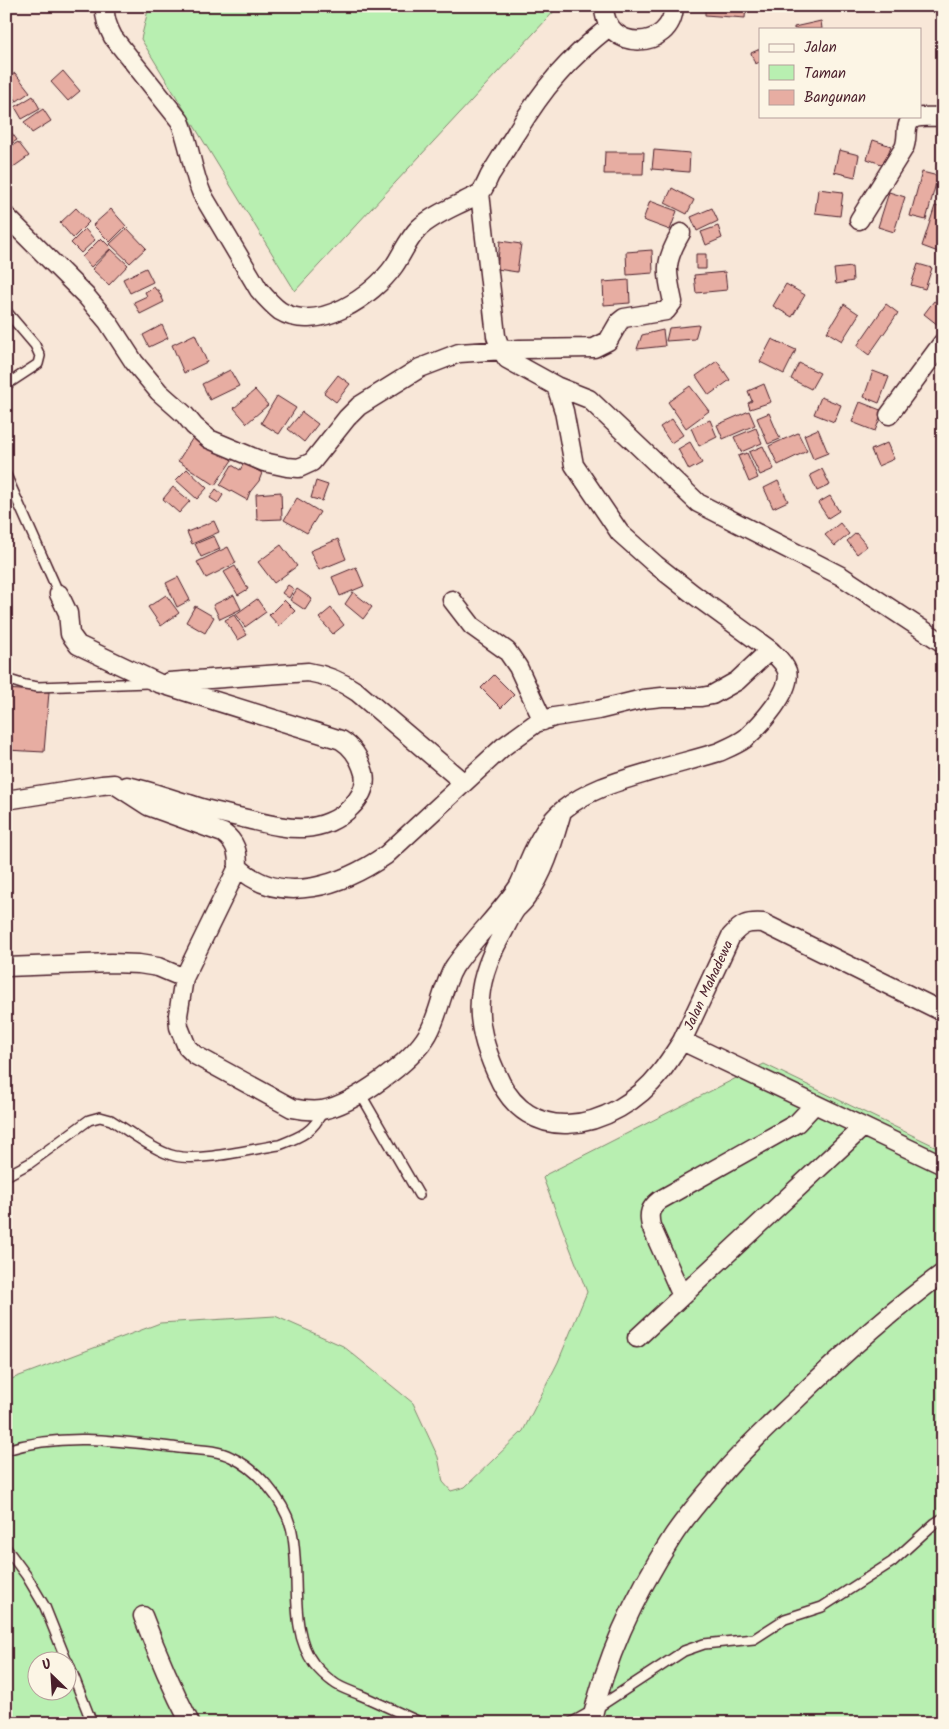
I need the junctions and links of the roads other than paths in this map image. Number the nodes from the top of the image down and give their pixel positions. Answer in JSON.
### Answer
{"nodes":[{"id":1,"x":105,"y":6,"type":"edge"},
{"id":2,"x":604,"y":6,"type":"edge"},
{"id":3,"x":674,"y":6,"type":"edge"},
{"id":4,"x":610,"y":26,"type":"junction"},
{"id":5,"x":922,"y":116,"type":"edge"},
{"id":6,"x":943,"y":116,"type":"edge"},
{"id":7,"x":915,"y":118,"type":"edge"},
{"id":8,"x":480,"y":193,"type":"junction"},
{"id":9,"x":6,"y":216,"type":"edge"},
{"id":10,"x":860,"y":220,"type":"dead end"},
{"id":11,"x":681,"y":234,"type":"dead end"},
{"id":12,"x":6,"y":311,"type":"edge"},
{"id":13,"x":943,"y":342,"type":"edge"},
{"id":14,"x":500,"y":350,"type":"junction"},
{"id":15,"x":6,"y":384,"type":"edge"},
{"id":16,"x":556,"y":386,"type":"junction"},
{"id":17,"x":889,"y":415,"type":"dead end"},
{"id":18,"x":6,"y":475,"type":"edge"},
{"id":19,"x":59,"y":594,"type":"joint"},
{"id":20,"x":452,"y":600,"type":"dead end"},
{"id":21,"x":943,"y":643,"type":"edge"},
{"id":22,"x":770,"y":650,"type":"junction"},
{"id":23,"x":6,"y":679,"type":"edge"},
{"id":24,"x":158,"y":683,"type":"junction"},
{"id":25,"x":543,"y":721,"type":"junction"},
{"id":26,"x":464,"y":783,"type":"junction"},
{"id":27,"x":114,"y":784,"type":"junction"},
{"id":28,"x":6,"y":800,"type":"edge"},
{"id":29,"x":562,"y":810,"type":"junction"},
{"id":30,"x":238,"y":867,"type":"junction"},
{"id":31,"x":6,"y":967,"type":"edge"},
{"id":32,"x":184,"y":978,"type":"junction"},
{"id":33,"x":943,"y":1012,"type":"edge"},
{"id":34,"x":682,"y":1042,"type":"junction"},
{"id":35,"x":360,"y":1093,"type":"junction"},
{"id":36,"x":814,"y":1105,"type":"junction"},
{"id":37,"x":323,"y":1110,"type":"junction"},
{"id":38,"x":863,"y":1127,"type":"junction"},
{"id":39,"x":943,"y":1166,"type":"edge"},
{"id":40,"x":6,"y":1176,"type":"edge"},
{"id":41,"x":418,"y":1195,"type":"dead end"},
{"id":42,"x":943,"y":1273,"type":"edge"},
{"id":43,"x":682,"y":1296,"type":"junction"},
{"id":44,"x":637,"y":1338,"type":"dead end"},
{"id":45,"x":6,"y":1450,"type":"edge"},
{"id":46,"x":943,"y":1518,"type":"edge"},
{"id":47,"x":6,"y":1548,"type":"edge"},
{"id":48,"x":144,"y":1616,"type":"dead end"},
{"id":49,"x":64,"y":1652,"type":"edge"},
{"id":50,"x":78,"y":1687,"type":"edge"},
{"id":51,"x":593,"y":1716,"type":"edge"},
{"id":52,"x":92,"y":1723,"type":"edge"},
{"id":53,"x":190,"y":1723,"type":"edge"},
{"id":54,"x":422,"y":1723,"type":"edge"},
{"id":55,"x":571,"y":1723,"type":"edge"}],
"edges":[{"from":1,"to":8,"type":"street"},
{"from":2,"to":4,"type":"street"},
{"from":3,"to":4,"type":"street"},
{"from":4,"to":8,"type":"street"},
{"from":5,"to":6,"type":"street"},
{"from":7,"to":10,"type":"street"},
{"from":8,"to":14,"type":"street"},
{"from":9,"to":14,"type":"street"},
{"from":11,"to":14,"type":"street"},
{"from":12,"to":15,"type":"lane"},
{"from":13,"to":17,"type":"street"},
{"from":14,"to":16,"type":"street"},
{"from":16,"to":21,"type":"street"},
{"from":16,"to":22,"type":"street"},
{"from":18,"to":19,"type":"lane"},
{"from":19,"to":24,"type":"street"},
{"from":20,"to":25,"type":"street"},
{"from":22,"to":25,"type":"street"},
{"from":22,"to":29,"type":"street"},
{"from":23,"to":24,"type":"lane"},
{"from":24,"to":26,"type":"street"},
{"from":24,"to":27,"type":"street"},
{"from":25,"to":26,"type":"street"},
{"from":26,"to":30,"type":"street"},
{"from":27,"to":28,"type":"street"},
{"from":27,"to":30,"type":"street"},
{"from":29,"to":34,"type":"street"},
{"from":29,"to":35,"type":"street"},
{"from":30,"to":32,"type":"street"},
{"from":31,"to":32,"type":"street"},
{"from":32,"to":37,"type":"street"},
{"from":33,"to":34,"type":"street","name":"Jalan Mahadewa"},
{"from":34,"to":36,"type":"street","name":"Jalan Mahadewa"},
{"from":35,"to":37,"type":"street"},
{"from":35,"to":41,"type":"lane"},
{"from":36,"to":38,"type":"street","name":"Jalan Mahadewa"},
{"from":36,"to":43,"type":"street"},
{"from":37,"to":40,"type":"lane"},
{"from":38,"to":39,"type":"street","name":"Jalan Mahadewa"},
{"from":38,"to":43,"type":"street"},
{"from":42,"to":51,"type":"street"},
{"from":43,"to":44,"type":"street"},
{"from":45,"to":54,"type":"lane"},
{"from":46,"to":51,"type":"lane"},
{"from":47,"to":49,"type":"lane"},
{"from":48,"to":53,"type":"street"},
{"from":50,"to":52,"type":"lane"},
{"from":51,"to":55,"type":"lane"}]}
